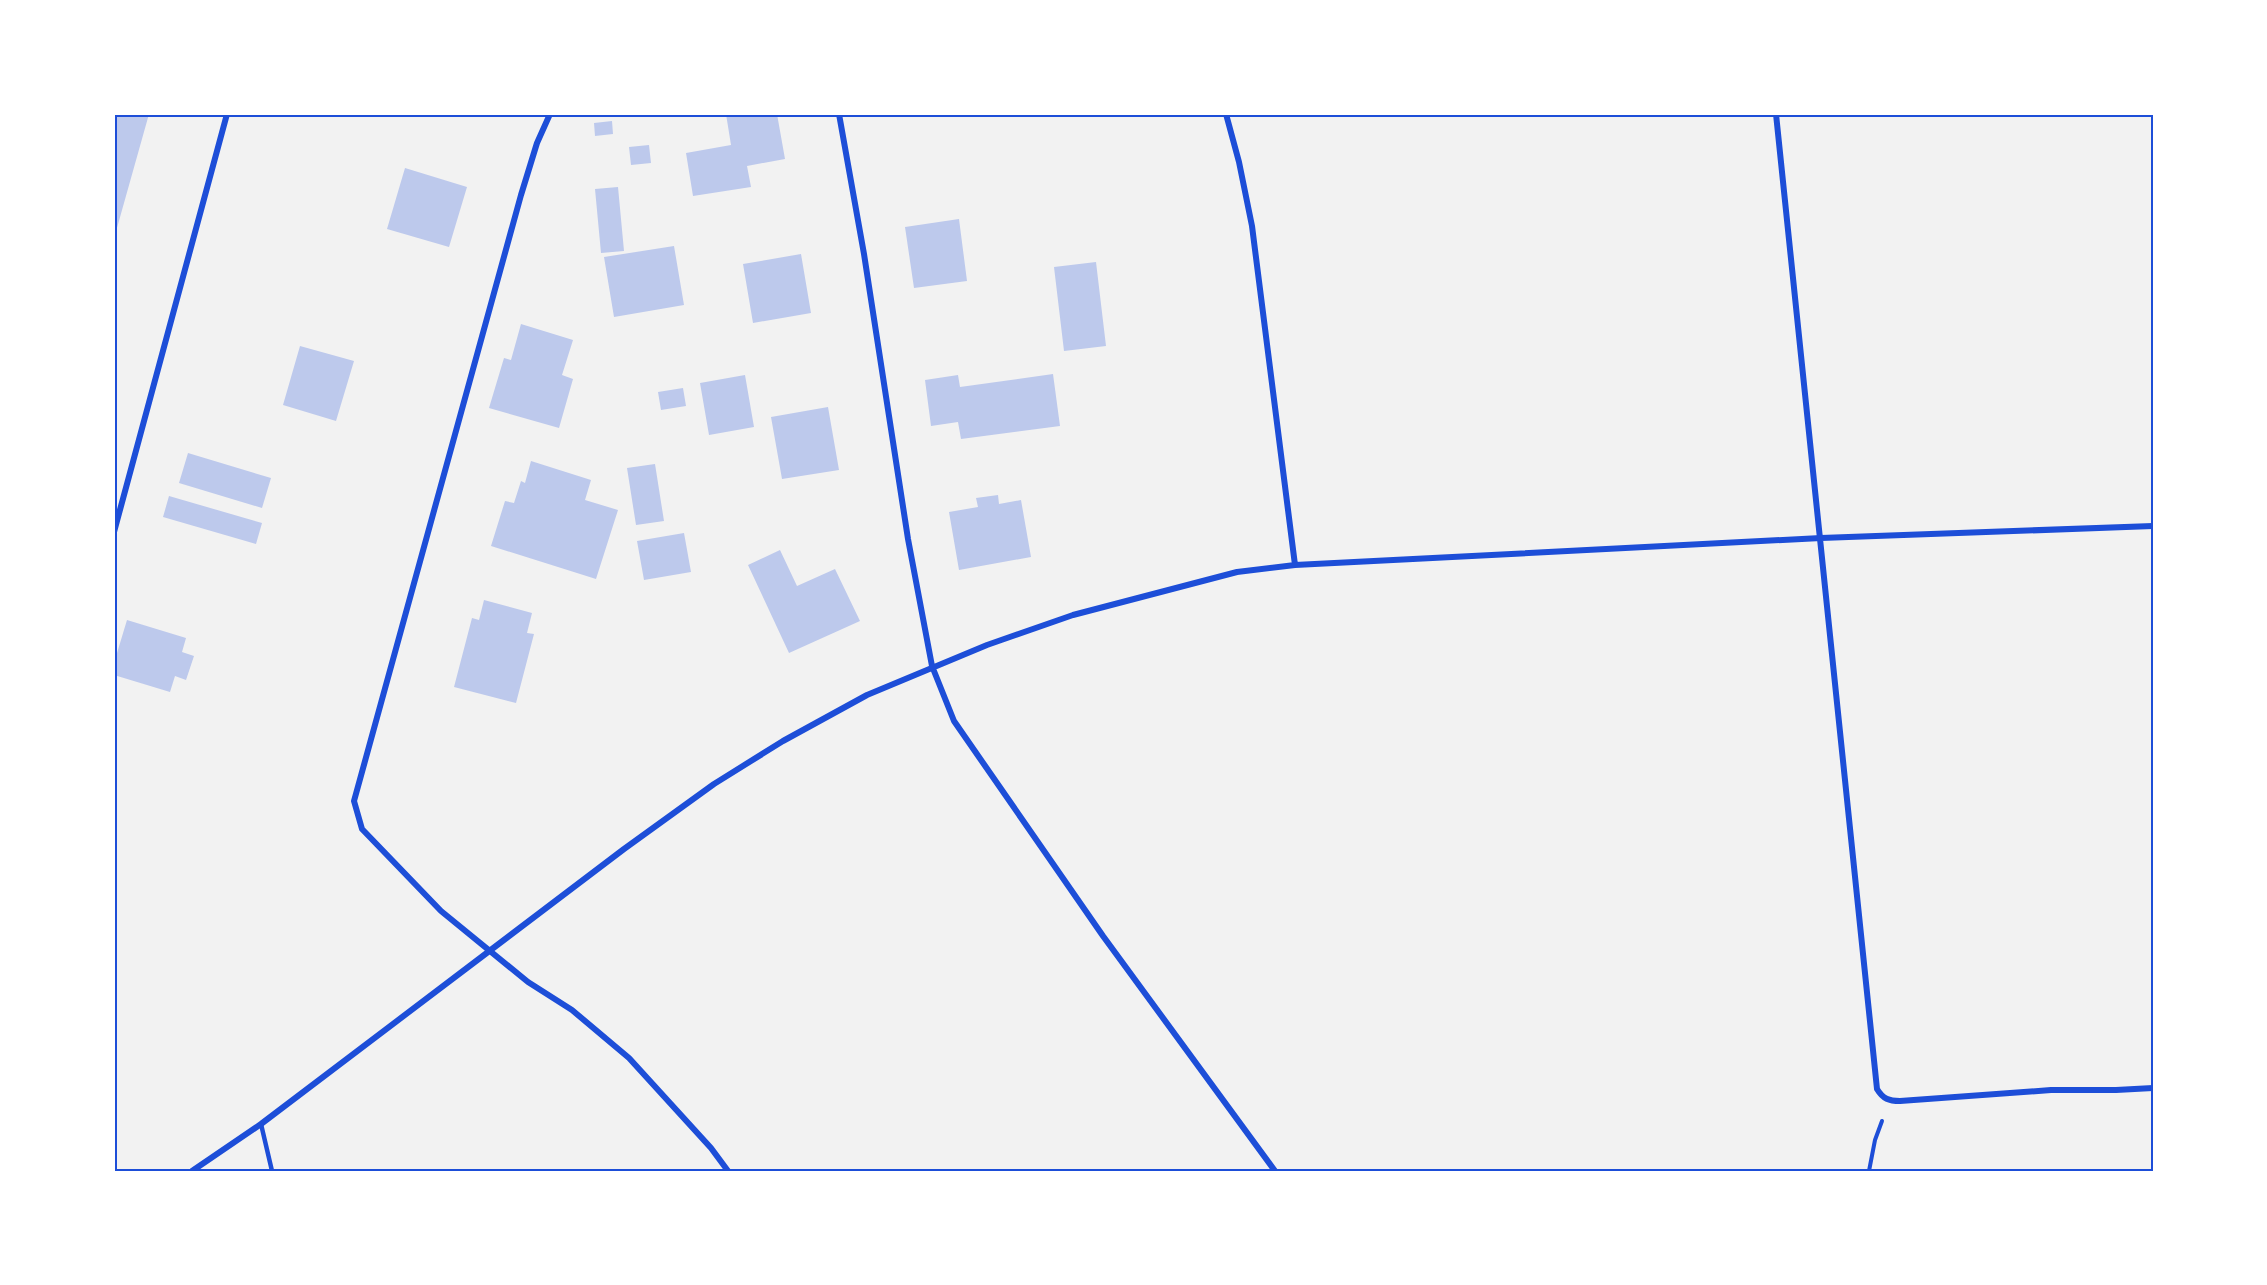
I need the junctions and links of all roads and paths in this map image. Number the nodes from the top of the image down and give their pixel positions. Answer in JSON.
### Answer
{"nodes":[{"id":1,"x":227,"y":114,"type":"edge"},
{"id":2,"x":550,"y":114,"type":"edge"},
{"id":3,"x":839,"y":114,"type":"edge"},
{"id":4,"x":1226,"y":114,"type":"edge"},
{"id":5,"x":1776,"y":114,"type":"edge"},
{"id":6,"x":2153,"y":526,"type":"edge"},
{"id":7,"x":114,"y":532,"type":"edge"},
{"id":8,"x":1821,"y":538,"type":"junction"},
{"id":9,"x":1295,"y":565,"type":"junction"},
{"id":10,"x":932,"y":666,"type":"junction"},
{"id":11,"x":491,"y":950,"type":"junction"},
{"id":12,"x":2153,"y":1088,"type":"edge"},
{"id":13,"x":1888,"y":1101,"type":"junction"},
{"id":14,"x":261,"y":1124,"type":"junction"},
{"id":15,"x":192,"y":1171,"type":"edge"},
{"id":16,"x":272,"y":1171,"type":"edge"},
{"id":17,"x":728,"y":1171,"type":"edge"},
{"id":18,"x":1275,"y":1171,"type":"edge"},
{"id":19,"x":1869,"y":1171,"type":"edge"}],
"edges":[{"from":1,"to":7,"type":"street"},
{"from":2,"to":11,"type":"street"},
{"from":3,"to":10,"type":"street"},
{"from":4,"to":9,"type":"street"},
{"from":5,"to":8,"type":"street"},
{"from":6,"to":8,"type":"street"},
{"from":8,"to":9,"type":"street"},
{"from":8,"to":13,"type":"street"},
{"from":9,"to":10,"type":"street"},
{"from":10,"to":11,"type":"street"},
{"from":10,"to":18,"type":"street"},
{"from":11,"to":14,"type":"street"},
{"from":11,"to":17,"type":"street"},
{"from":12,"to":13,"type":"street"},
{"from":13,"to":19,"type":"path"},
{"from":14,"to":15,"type":"street"},
{"from":14,"to":16,"type":"lane"}]}
